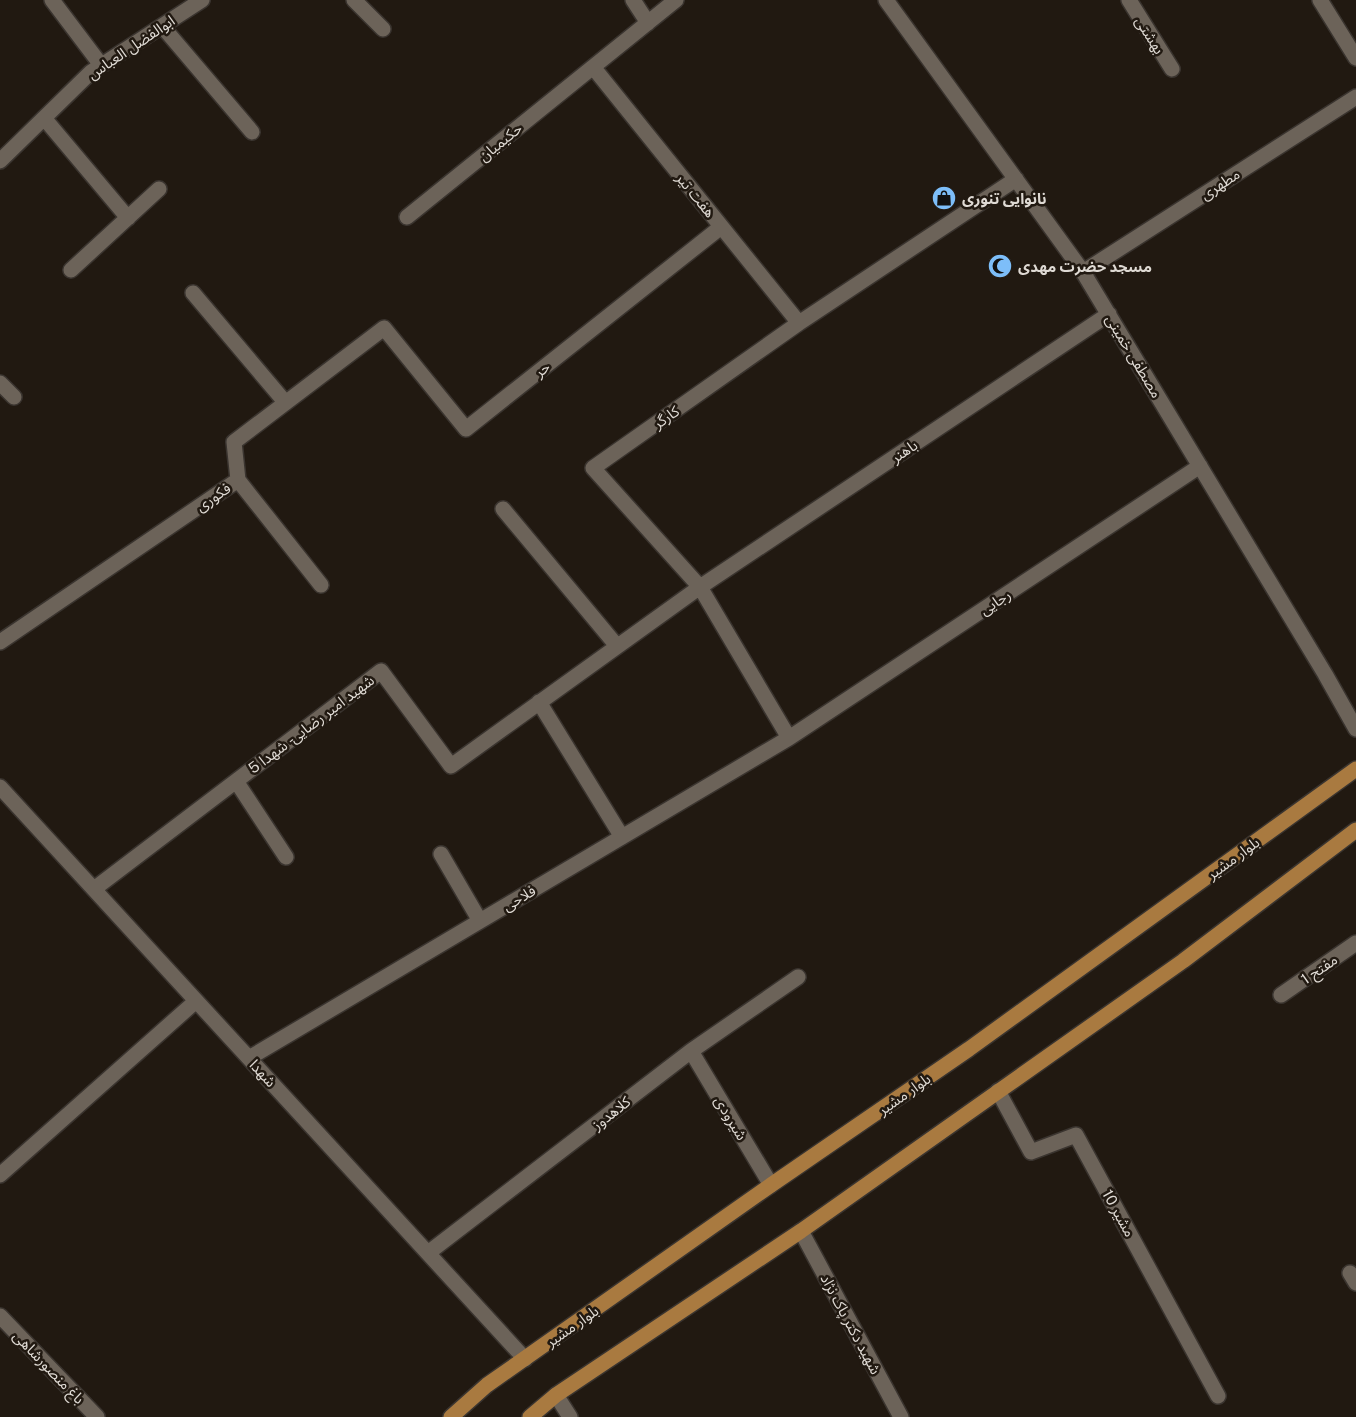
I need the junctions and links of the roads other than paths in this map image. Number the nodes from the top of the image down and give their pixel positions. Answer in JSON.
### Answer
{"nodes":[{"id":1,"x":52,"y":0,"type":"edge"},
{"id":2,"x":202,"y":0,"type":"edge"},
{"id":3,"x":354,"y":0,"type":"edge"},
{"id":4,"x":632,"y":0,"type":"edge"},
{"id":5,"x":676,"y":0,"type":"edge"},
{"id":6,"x":886,"y":0,"type":"edge"},
{"id":7,"x":1128,"y":0,"type":"edge"},
{"id":8,"x":1320,"y":0,"type":"edge"},
{"id":9,"x":648,"y":23,"type":"junction"},
{"id":10,"x":162,"y":26,"type":"junction"},
{"id":11,"x":383,"y":29,"type":"dead end"},
{"id":12,"x":1356,"y":58,"type":"edge"},
{"id":13,"x":101,"y":65,"type":"junction"},
{"id":14,"x":593,"y":68,"type":"junction"},
{"id":15,"x":1172,"y":69,"type":"dead end"},
{"id":16,"x":1356,"y":97,"type":"edge"},
{"id":17,"x":44,"y":118,"type":"junction"},
{"id":18,"x":252,"y":132,"type":"dead end"},
{"id":19,"x":0,"y":161,"type":"edge"},
{"id":20,"x":1016,"y":179,"type":"junction"},
{"id":21,"x":159,"y":189,"type":"dead end"},
{"id":22,"x":407,"y":217,"type":"dead end"},
{"id":23,"x":128,"y":218,"type":"junction"},
{"id":24,"x":721,"y":227,"type":"junction"},
{"id":25,"x":71,"y":270,"type":"dead end"},
{"id":26,"x":1083,"y":272,"type":"junction"},
{"id":27,"x":193,"y":293,"type":"dead end"},
{"id":28,"x":1108,"y":314,"type":"junction"},
{"id":29,"x":799,"y":323,"type":"junction"},
{"id":30,"x":384,"y":328,"type":"joint"},
{"id":31,"x":0,"y":383,"type":"edge"},
{"id":32,"x":14,"y":397,"type":"dead end"},
{"id":33,"x":286,"y":402,"type":"junction"},
{"id":34,"x":1200,"y":466,"type":"junction"},
{"id":35,"x":238,"y":480,"type":"junction"},
{"id":36,"x":503,"y":509,"type":"dead end"},
{"id":37,"x":321,"y":585,"type":"dead end"},
{"id":38,"x":700,"y":588,"type":"junction"},
{"id":39,"x":0,"y":642,"type":"edge"},
{"id":40,"x":617,"y":646,"type":"junction"},
{"id":41,"x":539,"y":702,"type":"junction"},
{"id":42,"x":1356,"y":729,"type":"edge"},
{"id":43,"x":789,"y":738,"type":"junction"},
{"id":44,"x":1356,"y":769,"type":"edge"},
{"id":45,"x":236,"y":781,"type":"junction"},
{"id":46,"x":0,"y":787,"type":"edge"},
{"id":47,"x":1356,"y":830,"type":"edge"},
{"id":48,"x":622,"y":837,"type":"junction"},
{"id":49,"x":442,"y":854,"type":"dead end"},
{"id":50,"x":286,"y":857,"type":"dead end"},
{"id":51,"x":94,"y":889,"type":"junction"},
{"id":52,"x":480,"y":921,"type":"junction"},
{"id":53,"x":1356,"y":943,"type":"edge"},
{"id":54,"x":798,"y":977,"type":"dead end"},
{"id":55,"x":1281,"y":995,"type":"dead end"},
{"id":56,"x":196,"y":1001,"type":"junction"},
{"id":57,"x":691,"y":1051,"type":"junction"},
{"id":58,"x":249,"y":1058,"type":"junction"},
{"id":59,"x":998,"y":1091,"type":"junction"},
{"id":60,"x":0,"y":1175,"type":"edge"},
{"id":61,"x":771,"y":1185,"type":"junction"},
{"id":62,"x":801,"y":1230,"type":"junction"},
{"id":63,"x":428,"y":1253,"type":"junction"},
{"id":64,"x":0,"y":1316,"type":"edge"},
{"id":65,"x":525,"y":1359,"type":"junction"},
{"id":66,"x":556,"y":1395,"type":"junction"},
{"id":67,"x":1218,"y":1396,"type":"dead end"},
{"id":68,"x":97,"y":1417,"type":"edge"},
{"id":69,"x":451,"y":1417,"type":"edge"},
{"id":70,"x":530,"y":1417,"type":"edge"},
{"id":71,"x":570,"y":1417,"type":"edge"},
{"id":72,"x":901,"y":1417,"type":"edge"}],
"edges":[{"from":1,"to":13,"type":"street"},
{"from":2,"to":10,"type":"street","name":"ابوالفضل العباس"},
{"from":3,"to":11,"type":"street"},
{"from":4,"to":9,"type":"street"},
{"from":5,"to":9,"type":"street"},
{"from":6,"to":20,"type":"street","name":"مصطفی خمینی"},
{"from":7,"to":15,"type":"street","name":"بهشتی"},
{"from":8,"to":12,"type":"street"},
{"from":9,"to":14,"type":"street"},
{"from":10,"to":13,"type":"street","name":"ابوالفضل العباس"},
{"from":10,"to":18,"type":"street"},
{"from":13,"to":17,"type":"street","name":"ابوالفضل العباس"},
{"from":14,"to":22,"type":"street","name":"حکیمیان"},
{"from":14,"to":24,"type":"street","name":"هفت تیر"},
{"from":16,"to":26,"type":"street","name":"مطهری"},
{"from":17,"to":19,"type":"street","name":"ابوالفضل العباس"},
{"from":17,"to":23,"type":"street"},
{"from":20,"to":26,"type":"street","name":"مصطفی خمینی"},
{"from":20,"to":29,"type":"street","name":"کارگر"},
{"from":21,"to":23,"type":"street"},
{"from":23,"to":25,"type":"street"},
{"from":24,"to":29,"type":"street","name":"هفت تیر"},
{"from":24,"to":30,"type":"street","name":"حر"},
{"from":26,"to":28,"type":"street","name":"مصطفی خمینی"},
{"from":27,"to":33,"type":"street"},
{"from":28,"to":34,"type":"street","name":"مصطفی خمینی"},
{"from":28,"to":38,"type":"street","name":"باهنر"},
{"from":29,"to":38,"type":"street","name":"کارگر"},
{"from":30,"to":33,"type":"street","name":"فکوری"},
{"from":31,"to":32,"type":"street"},
{"from":33,"to":35,"type":"street","name":"فکوری"},
{"from":34,"to":42,"type":"street","name":"مصطفی خمینی"},
{"from":34,"to":43,"type":"street","name":"رجایی"},
{"from":35,"to":37,"type":"street"},
{"from":35,"to":39,"type":"street","name":"فکوری"},
{"from":36,"to":40,"type":"street"},
{"from":38,"to":40,"type":"street","name":"شهید امیر رضایی- شهدا 5"},
{"from":38,"to":43,"type":"street","name":"کارگر"},
{"from":40,"to":41,"type":"street","name":"شهید امیر رضایی- شهدا 5"},
{"from":41,"to":45,"type":"street","name":"شهید امیر رضایی- شهدا 5"},
{"from":41,"to":48,"type":"street"},
{"from":43,"to":48,"type":"street","name":"فلاحی"},
{"from":44,"to":61,"type":"main road","name":"بلوار مشیر"},
{"from":45,"to":50,"type":"street"},
{"from":45,"to":51,"type":"street","name":"شهید امیر رضایی- شهدا 5"},
{"from":46,"to":51,"type":"street","name":"شهدا"},
{"from":47,"to":59,"type":"main road"},
{"from":48,"to":52,"type":"street","name":"فلاحی"},
{"from":49,"to":52,"type":"street"},
{"from":51,"to":56,"type":"street","name":"شهدا"},
{"from":52,"to":58,"type":"street","name":"فلاحی"},
{"from":53,"to":55,"type":"street","name":"مفتح 1"},
{"from":54,"to":57,"type":"street","name":"کلاهدوز"},
{"from":56,"to":58,"type":"street","name":"شهدا"},
{"from":56,"to":60,"type":"street"},
{"from":57,"to":61,"type":"street","name":"شیرودی"},
{"from":57,"to":63,"type":"street","name":"کلاهدوز"},
{"from":58,"to":63,"type":"street","name":"شهدا"},
{"from":59,"to":62,"type":"main road"},
{"from":59,"to":67,"type":"street","name":"مشیر 10"},
{"from":61,"to":65,"type":"main road","name":"بلوار مشیر"},
{"from":62,"to":66,"type":"main road"},
{"from":62,"to":72,"type":"street","name":"شهید دکتر پاک نژاد"},
{"from":63,"to":65,"type":"street","name":"شهدا"},
{"from":64,"to":68,"type":"street","name":"باغ منصورشاهی"},
{"from":65,"to":69,"type":"main road","name":"بلوار مشیر"},
{"from":66,"to":70,"type":"main road"},
{"from":66,"to":71,"type":"street"}]}
